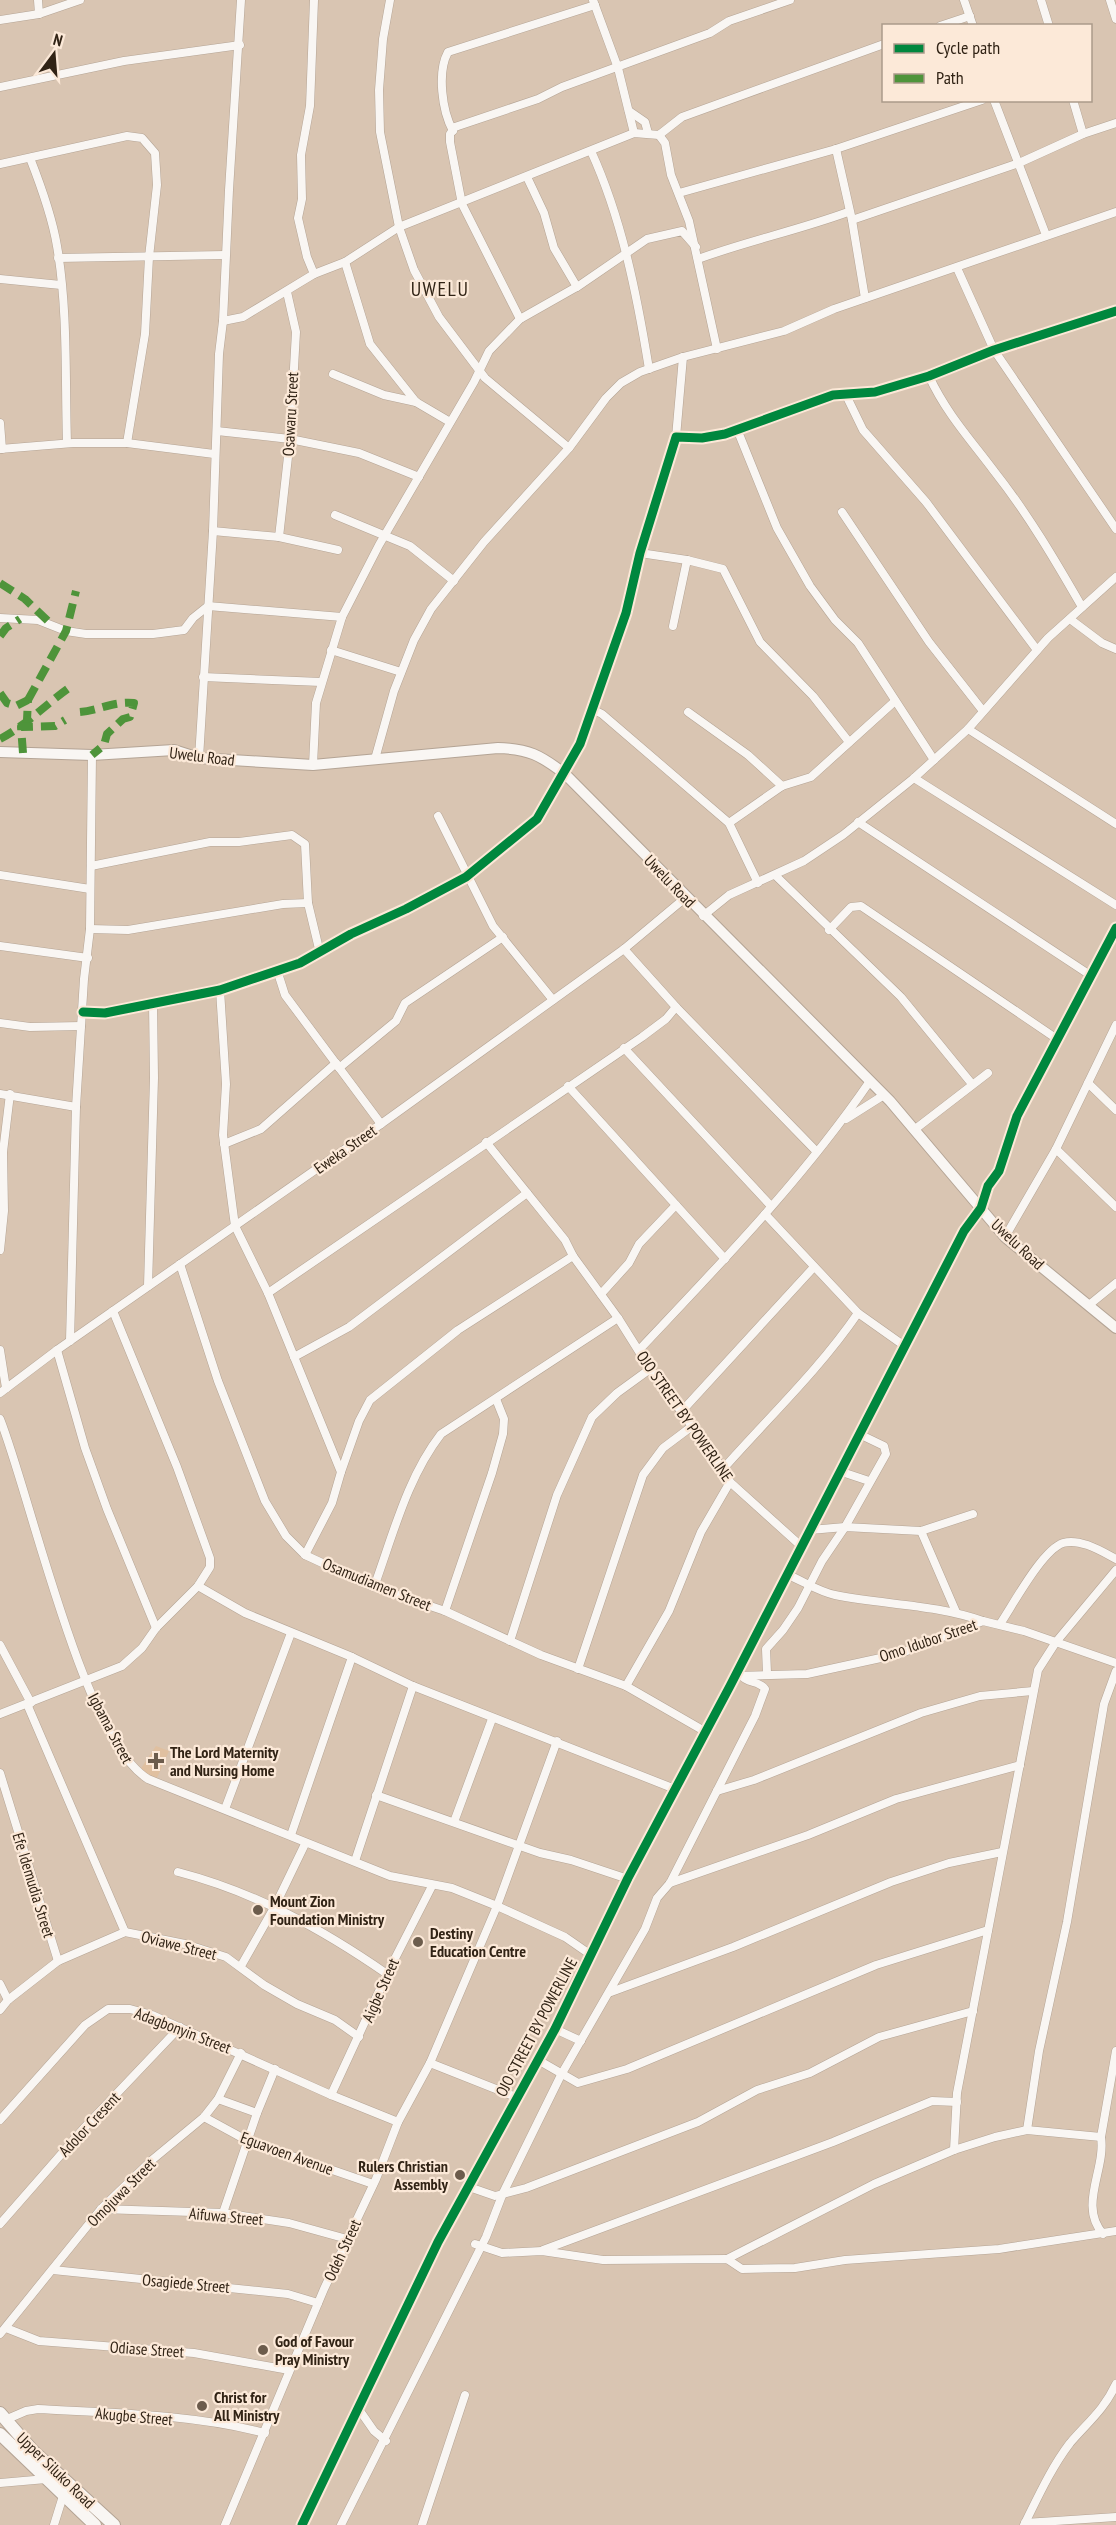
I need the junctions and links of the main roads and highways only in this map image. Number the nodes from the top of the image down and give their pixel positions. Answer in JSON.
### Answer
{"nodes":[{"id":1,"x":2,"y":2416,"type":"edge"},
{"id":2,"x":0,"y":2434,"type":"edge"},
{"id":3,"x":95,"y":2525,"type":"edge"},
{"id":4,"x":114,"y":2525,"type":"edge"}],
"edges":[{"from":1,"to":4,"type":"main road","name":"Upper Siluko Road"},
{"from":2,"to":3,"type":"main road","name":"Upper Siluko Road"}]}
